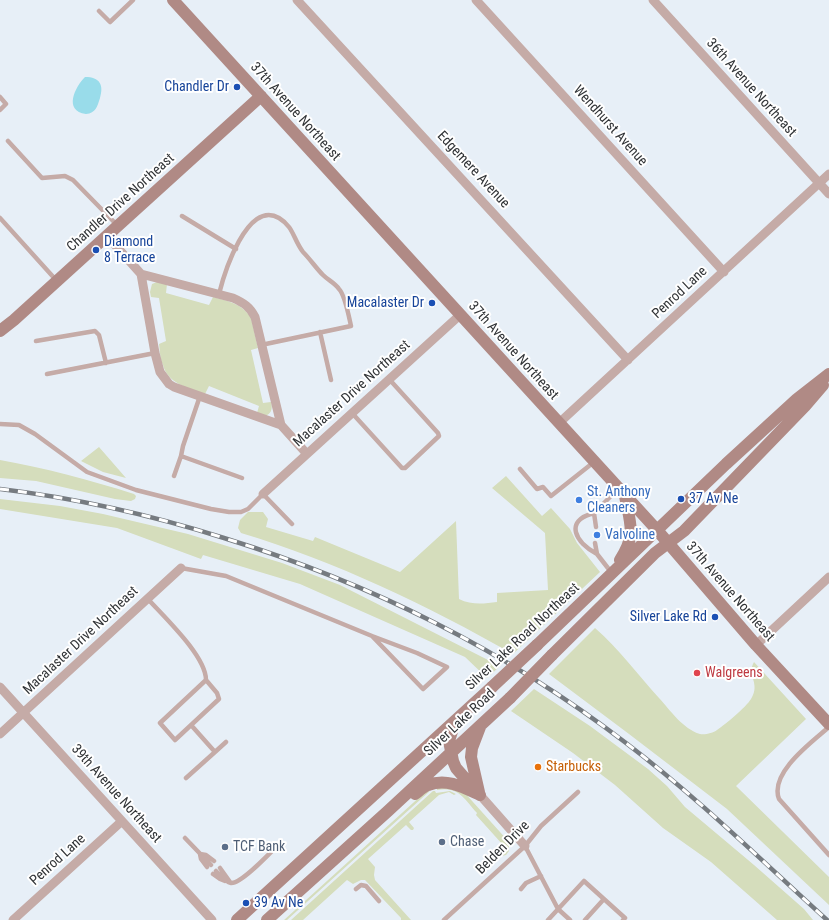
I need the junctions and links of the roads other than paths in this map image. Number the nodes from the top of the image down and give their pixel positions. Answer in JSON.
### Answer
{"nodes":[{"id":1,"x":133,"y":0,"type":"edge"},
{"id":2,"x":173,"y":0,"type":"edge"},
{"id":3,"x":297,"y":0,"type":"edge"},
{"id":4,"x":476,"y":0,"type":"edge"},
{"id":5,"x":653,"y":0,"type":"edge"},
{"id":6,"x":99,"y":11,"type":"dead end"},
{"id":7,"x":261,"y":96,"type":"junction"},
{"id":8,"x":0,"y":97,"type":"edge"},
{"id":9,"x":0,"y":110,"type":"edge"},
{"id":10,"x":8,"y":141,"type":"dead end"},
{"id":11,"x":829,"y":174,"type":"edge"},
{"id":12,"x":819,"y":183,"type":"junction"},
{"id":13,"x":829,"y":194,"type":"edge"},
{"id":14,"x":182,"y":216,"type":"dead end"},
{"id":15,"x":0,"y":218,"type":"edge"},
{"id":16,"x":118,"y":226,"type":"junction"},
{"id":17,"x":107,"y":236,"type":"junction"},
{"id":18,"x":236,"y":249,"type":"junction"},
{"id":19,"x":724,"y":272,"type":"junction"},
{"id":20,"x":141,"y":274,"type":"junction"},
{"id":21,"x":58,"y":281,"type":"junction"},
{"id":22,"x":219,"y":294,"type":"junction"},
{"id":23,"x":460,"y":315,"type":"junction"},
{"id":24,"x":0,"y":331,"type":"edge"},
{"id":25,"x":320,"y":332,"type":"junction"},
{"id":26,"x":36,"y":341,"type":"dead end"},
{"id":27,"x":261,"y":344,"type":"junction"},
{"id":28,"x":155,"y":353,"type":"junction"},
{"id":29,"x":628,"y":360,"type":"junction"},
{"id":30,"x":106,"y":362,"type":"junction"},
{"id":31,"x":47,"y":374,"type":"dead end"},
{"id":32,"x":829,"y":374,"type":"edge"},
{"id":33,"x":829,"y":378,"type":"edge"},
{"id":34,"x":389,"y":379,"type":"junction"},
{"id":35,"x":331,"y":380,"type":"dead end"},
{"id":36,"x":200,"y":396,"type":"junction"},
{"id":37,"x":352,"y":413,"type":"junction"},
{"id":38,"x":559,"y":423,"type":"junction"},
{"id":39,"x":0,"y":424,"type":"edge"},
{"id":40,"x":281,"y":425,"type":"junction"},
{"id":41,"x":307,"y":454,"type":"junction"},
{"id":42,"x":181,"y":456,"type":"junction"},
{"id":43,"x":594,"y":462,"type":"junction"},
{"id":44,"x":520,"y":470,"type":"dead end"},
{"id":45,"x":174,"y":476,"type":"dead end"},
{"id":46,"x":242,"y":478,"type":"dead end"},
{"id":47,"x":622,"y":492,"type":"junction"},
{"id":48,"x":263,"y":494,"type":"junction"},
{"id":49,"x":594,"y":513,"type":"junction"},
{"id":50,"x":292,"y":524,"type":"dead end"},
{"id":51,"x":596,"y":527,"type":"dead end"},
{"id":52,"x":657,"y":530,"type":"junction"},
{"id":53,"x":595,"y":543,"type":"dead end"},
{"id":54,"x":668,"y":543,"type":"junction"},
{"id":55,"x":597,"y":554,"type":"junction"},
{"id":56,"x":181,"y":568,"type":"joint"},
{"id":57,"x":612,"y":573,"type":"junction"},
{"id":58,"x":829,"y":577,"type":"edge"},
{"id":59,"x":147,"y":598,"type":"junction"},
{"id":60,"x":372,"y":636,"type":"junction"},
{"id":61,"x":756,"y":645,"type":"junction"},
{"id":62,"x":206,"y":680,"type":"junction"},
{"id":63,"x":0,"y":687,"type":"edge"},
{"id":64,"x":24,"y":713,"type":"junction"},
{"id":65,"x":455,"y":721,"type":"junction"},
{"id":66,"x":191,"y":725,"type":"junction"},
{"id":67,"x":480,"y":726,"type":"junction"},
{"id":68,"x":829,"y":726,"type":"edge"},
{"id":69,"x":0,"y":734,"type":"edge"},
{"id":70,"x":226,"y":742,"type":"dead end"},
{"id":71,"x":215,"y":752,"type":"junction"},
{"id":72,"x":451,"y":752,"type":"junction"},
{"id":73,"x":186,"y":778,"type":"dead end"},
{"id":74,"x":578,"y":792,"type":"dead end"},
{"id":75,"x":480,"y":795,"type":"junction"},
{"id":76,"x":388,"y":811,"type":"junction"},
{"id":77,"x":122,"y":821,"type":"junction"},
{"id":78,"x":185,"y":838,"type":"dead end"},
{"id":79,"x":277,"y":846,"type":"dead end"},
{"id":80,"x":525,"y":846,"type":"junction"},
{"id":81,"x":829,"y":855,"type":"edge"},
{"id":82,"x":211,"y":864,"type":"dead end"},
{"id":83,"x":216,"y":871,"type":"dead end"},
{"id":84,"x":541,"y":876,"type":"junction"},
{"id":85,"x":356,"y":889,"type":"dead end"},
{"id":86,"x":521,"y":889,"type":"dead end"},
{"id":87,"x":604,"y":899,"type":"junction"},
{"id":88,"x":380,"y":901,"type":"dead end"},
{"id":89,"x":558,"y":909,"type":"junction"},
{"id":90,"x":276,"y":915,"type":"edge"},
{"id":91,"x":13,"y":920,"type":"edge"},
{"id":92,"x":212,"y":920,"type":"edge"},
{"id":93,"x":237,"y":920,"type":"edge"},
{"id":94,"x":267,"y":920,"type":"edge"},
{"id":95,"x":444,"y":920,"type":"edge"},
{"id":96,"x":548,"y":920,"type":"edge"},
{"id":97,"x":570,"y":920,"type":"edge"},
{"id":98,"x":585,"y":920,"type":"edge"},
{"id":99,"x":623,"y":920,"type":"edge"}],
"edges":[{"from":1,"to":6,"type":"lane"},
{"from":2,"to":7,"type":"main road","name":"37th Avenue Northeast"},
{"from":3,"to":29,"type":"street","name":"Edgemere Avenue"},
{"from":4,"to":19,"type":"street","name":"Wendhurst Avenue"},
{"from":5,"to":12,"type":"street","name":"36th Avenue Northeast"},
{"from":7,"to":16,"type":"main road","name":"Chandler Drive Northeast"},
{"from":7,"to":23,"type":"main road","name":"37th Avenue Northeast"},
{"from":8,"to":9,"type":"lane"},
{"from":10,"to":16,"type":"lane"},
{"from":11,"to":12,"type":"street","name":"Penrod Lane"},
{"from":12,"to":13,"type":"street","name":"36th Avenue Northeast"},
{"from":12,"to":19,"type":"street","name":"Penrod Lane"},
{"from":14,"to":18,"type":"lane"},
{"from":15,"to":21,"type":"lane"},
{"from":16,"to":17,"type":"main road","name":"Chandler Drive Northeast"},
{"from":17,"to":20,"type":"street"},
{"from":17,"to":21,"type":"main road","name":"Chandler Drive Northeast"},
{"from":18,"to":22,"type":"lane"},
{"from":18,"to":25,"type":"lane"},
{"from":19,"to":29,"type":"street","name":"Penrod Lane"},
{"from":20,"to":22,"type":"street"},
{"from":20,"to":28,"type":"street"},
{"from":21,"to":24,"type":"main road","name":"Chandler Drive Northeast"},
{"from":22,"to":27,"type":"street"},
{"from":23,"to":34,"type":"street","name":"Macalaster Drive Northeast"},
{"from":23,"to":38,"type":"main road","name":"37th Avenue Northeast"},
{"from":25,"to":27,"type":"lane"},
{"from":25,"to":35,"type":"lane"},
{"from":26,"to":30,"type":"lane"},
{"from":27,"to":40,"type":"street"},
{"from":28,"to":30,"type":"lane"},
{"from":28,"to":36,"type":"street"},
{"from":29,"to":38,"type":"street","name":"Penrod Lane"},
{"from":30,"to":31,"type":"lane"},
{"from":32,"to":52,"type":"main road","name":"Silver Lake Road Northeast"},
{"from":33,"to":54,"type":"main road"},
{"from":34,"to":37,"type":"street","name":"Macalaster Drive Northeast"},
{"from":34,"to":37,"type":"lane"},
{"from":36,"to":40,"type":"street"},
{"from":36,"to":42,"type":"lane"},
{"from":37,"to":41,"type":"street","name":"Macalaster Drive Northeast"},
{"from":38,"to":43,"type":"main road","name":"37th Avenue Northeast"},
{"from":39,"to":48,"type":"lane"},
{"from":40,"to":41,"type":"street"},
{"from":41,"to":48,"type":"street","name":"Macalaster Drive Northeast"},
{"from":42,"to":45,"type":"lane"},
{"from":42,"to":46,"type":"lane"},
{"from":43,"to":44,"type":"lane"},
{"from":43,"to":47,"type":"main road","name":"37th Avenue Northeast"},
{"from":47,"to":49,"type":"lane"},
{"from":47,"to":52,"type":"main road","name":"37th Avenue Northeast"},
{"from":47,"to":57,"type":"main road"},
{"from":48,"to":50,"type":"lane"},
{"from":49,"to":51,"type":"lane"},
{"from":49,"to":55,"type":"lane"},
{"from":52,"to":54,"type":"main road","name":"37th Avenue Northeast"},
{"from":52,"to":57,"type":"main road","name":"Silver Lake Road Northeast"},
{"from":53,"to":55,"type":"lane"},
{"from":54,"to":61,"type":"main road","name":"37th Avenue Northeast"},
{"from":54,"to":67,"type":"main road","name":"Silver Lake Road","bridge":true},
{"from":55,"to":57,"type":"lane"},
{"from":56,"to":59,"type":"street","name":"Macalaster Drive Northeast"},
{"from":56,"to":60,"type":"lane"},
{"from":57,"to":65,"type":"main road","name":"Silver Lake Road Northeast","bridge":true},
{"from":58,"to":61,"type":"street"},
{"from":59,"to":62,"type":"lane"},
{"from":59,"to":64,"type":"street","name":"Macalaster Drive Northeast"},
{"from":60,"to":60,"type":"lane"},
{"from":61,"to":68,"type":"main road","name":"37th Avenue Northeast"},
{"from":62,"to":66,"type":"lane"},
{"from":62,"to":66,"type":"lane"},
{"from":63,"to":64,"type":"street","name":"39th Avenue Northeast"},
{"from":64,"to":69,"type":"street","name":"Macalaster Drive Northeast"},
{"from":64,"to":77,"type":"street","name":"39th Avenue Northeast"},
{"from":65,"to":72,"type":"main road"},
{"from":65,"to":93,"type":"main road","name":"Silver Lake Road Northeast"},
{"from":66,"to":71,"type":"lane"},
{"from":67,"to":72,"type":"main road","name":"Silver Lake Road"},
{"from":67,"to":75,"type":"main road"},
{"from":68,"to":81,"type":"lane"},
{"from":70,"to":71,"type":"lane"},
{"from":71,"to":73,"type":"lane"},
{"from":72,"to":75,"type":"main road"},
{"from":72,"to":76,"type":"main road","name":"Silver Lake Road"},
{"from":74,"to":80,"type":"lane","name":"Belden Drive"},
{"from":75,"to":76,"type":"main road"},
{"from":75,"to":80,"type":"street"},
{"from":76,"to":90,"type":"main road","name":"Silver Lake Road"},
{"from":77,"to":91,"type":"street","name":"Penrod Lane"},
{"from":77,"to":92,"type":"street","name":"39th Avenue Northeast"},
{"from":78,"to":82,"type":"lane"},
{"from":79,"to":83,"type":"lane"},
{"from":80,"to":84,"type":"lane"},
{"from":80,"to":95,"type":"lane","name":"Belden Drive"},
{"from":84,"to":86,"type":"lane"},
{"from":84,"to":89,"type":"lane"},
{"from":85,"to":88,"type":"lane"},
{"from":87,"to":89,"type":"lane"},
{"from":87,"to":98,"type":"lane"},
{"from":87,"to":99,"type":"lane"},
{"from":89,"to":96,"type":"lane"},
{"from":89,"to":97,"type":"lane"},
{"from":90,"to":94,"type":"main road","name":"Silver Lake Road"}]}
